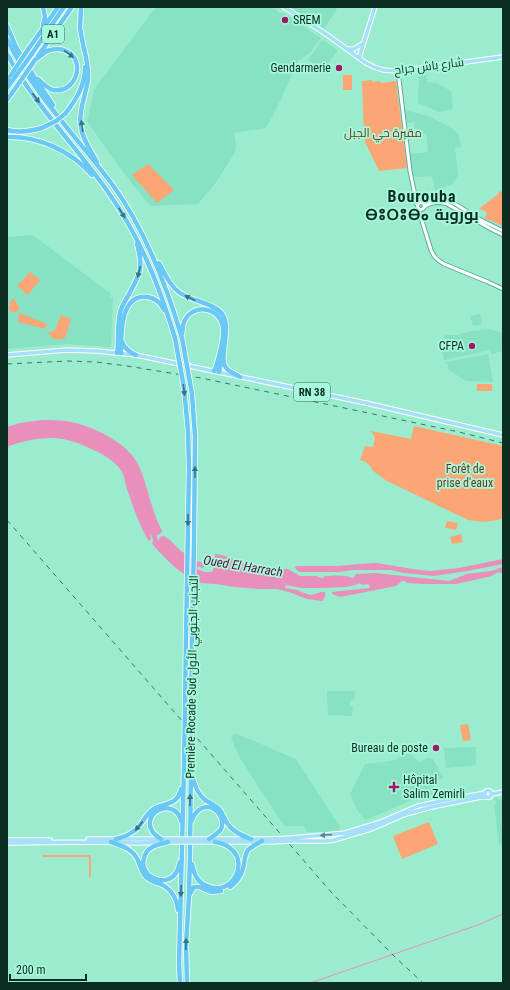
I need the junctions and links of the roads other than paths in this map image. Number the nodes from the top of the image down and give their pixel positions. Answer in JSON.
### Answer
{"nodes":[{"id":1,"x":43,"y":7,"type":"edge"},
{"id":2,"x":58,"y":7,"type":"edge"},
{"id":3,"x":64,"y":7,"type":"edge"},
{"id":4,"x":72,"y":7,"type":"edge"},
{"id":5,"x":81,"y":7,"type":"edge"},
{"id":6,"x":284,"y":7,"type":"edge"},
{"id":7,"x":375,"y":7,"type":"edge"},
{"id":8,"x":7,"y":26,"type":"edge"},
{"id":9,"x":7,"y":39,"type":"edge"},
{"id":10,"x":33,"y":42,"type":"junction"},
{"id":11,"x":363,"y":43,"type":"junction"},
{"id":12,"x":84,"y":48,"type":"junction"},
{"id":13,"x":347,"y":49,"type":"junction"},
{"id":14,"x":7,"y":54,"type":"edge"},
{"id":15,"x":503,"y":57,"type":"edge"},
{"id":16,"x":359,"y":58,"type":"junction"},
{"id":17,"x":35,"y":60,"type":"junction"},
{"id":18,"x":7,"y":61,"type":"edge"},
{"id":19,"x":16,"y":69,"type":"junction"},
{"id":20,"x":398,"y":70,"type":"junction"},
{"id":21,"x":11,"y":75,"type":"junction"},
{"id":22,"x":33,"y":75,"type":"junction"},
{"id":23,"x":7,"y":79,"type":"edge"},
{"id":24,"x":7,"y":84,"type":"edge"},
{"id":25,"x":7,"y":88,"type":"edge"},
{"id":26,"x":7,"y":100,"type":"edge"},
{"id":27,"x":7,"y":130,"type":"edge"},
{"id":28,"x":70,"y":132,"type":"junction"},
{"id":29,"x":7,"y":137,"type":"edge"},
{"id":30,"x":112,"y":185,"type":"junction"},
{"id":31,"x":108,"y":192,"type":"junction"},
{"id":32,"x":419,"y":205,"type":"junction"},
{"id":33,"x":424,"y":208,"type":"junction"},
{"id":34,"x":420,"y":215,"type":"junction"},
{"id":35,"x":503,"y":231,"type":"edge"},
{"id":36,"x":134,"y":234,"type":"junction"},
{"id":37,"x":142,"y":235,"type":"junction"},
{"id":38,"x":503,"y":235,"type":"edge"},
{"id":39,"x":503,"y":289,"type":"edge"},
{"id":40,"x":175,"y":338,"type":"junction"},
{"id":41,"x":182,"y":338,"type":"junction"},
{"id":42,"x":121,"y":341,"type":"junction"},
{"id":43,"x":224,"y":349,"type":"junction"},
{"id":44,"x":119,"y":353,"type":"junction"},
{"id":45,"x":7,"y":355,"type":"edge"},
{"id":46,"x":136,"y":355,"type":"junction"},
{"id":47,"x":214,"y":371,"type":"junction"},
{"id":48,"x":219,"y":372,"type":"junction"},
{"id":49,"x":240,"y":377,"type":"junction"},
{"id":50,"x":503,"y":435,"type":"edge"},
{"id":51,"x":184,"y":768,"type":"junction"},
{"id":52,"x":190,"y":772,"type":"junction"},
{"id":53,"x":503,"y":792,"type":"edge"},
{"id":54,"x":190,"y":828,"type":"junction"},
{"id":55,"x":182,"y":829,"type":"junction"},
{"id":56,"x":116,"y":839,"type":"junction"},
{"id":57,"x":161,"y":839,"type":"junction"},
{"id":58,"x":208,"y":839,"type":"junction"},
{"id":59,"x":251,"y":839,"type":"junction"},
{"id":60,"x":270,"y":840,"type":"junction"},
{"id":61,"x":171,"y":841,"type":"junction"},
{"id":62,"x":203,"y":841,"type":"junction"},
{"id":63,"x":7,"y":842,"type":"edge"},
{"id":64,"x":111,"y":842,"type":"junction"},
{"id":65,"x":215,"y":842,"type":"junction"},
{"id":66,"x":262,"y":842,"type":"junction"},
{"id":67,"x":182,"y":854,"type":"junction"},
{"id":68,"x":190,"y":855,"type":"junction"},
{"id":69,"x":189,"y":896,"type":"junction"},
{"id":70,"x":180,"y":921,"type":"junction"},
{"id":71,"x":180,"y":983,"type":"edge"},
{"id":72,"x":187,"y":983,"type":"edge"}],
"edges":[{"from":1,"to":10,"type":"highway"},
{"from":2,"to":10,"type":"highway"},
{"from":3,"to":25,"type":"highway","number":"A1","bridge":true},
{"from":4,"to":17,"type":"highway","number":"A1"},
{"from":5,"to":12,"type":"highway"},
{"from":6,"to":13,"type":"main road","name":"شارع باش جراح"},
{"from":7,"to":11,"type":"main road"},
{"from":8,"to":22,"type":"highway"},
{"from":9,"to":28,"type":"highway","name":"Première Rocade Sud التجنب الجنوبي الأول"},
{"from":10,"to":21,"type":"highway","bridge":true},
{"from":11,"to":13,"type":"main road"},
{"from":11,"to":16,"type":"main road"},
{"from":12,"to":27,"type":"highway","bridge":true},
{"from":30,"to":12,"type":"highway","one_way":true},
{"from":13,"to":16,"type":"main road","name":"شارع باش جراح"},
{"from":14,"to":19,"type":"highway","name":"Première Rocade Sud التجنب الجنوبي الأول"},
{"from":15,"to":20,"type":"main road","name":"شارع باش جراح"},
{"from":16,"to":20,"type":"main road","name":"شارع باش جراح"},
{"from":17,"to":22,"type":"highway","one_way":true},
{"from":17,"to":26,"type":"highway","number":"A1","bridge":true},
{"from":18,"to":19,"type":"highway"},
{"from":19,"to":31,"type":"highway","name":"Première Rocade Sud التجنب الجنوبي الأول","one_way":true},
{"from":20,"to":32,"type":"street"},
{"from":21,"to":23,"type":"highway"},
{"from":21,"to":24,"type":"highway"},
{"from":22,"to":28,"type":"highway"},
{"from":28,"to":30,"type":"highway","name":"Première Rocade Sud التجنب الجنوبي الأول"},
{"from":29,"to":31,"type":"highway"},
{"from":30,"to":37,"type":"highway","name":"Première Rocade Sud التجنب الجنوبي الأول"},
{"from":31,"to":36,"type":"highway","name":"Première Rocade Sud التجنب الجنوبي الأول","one_way":true},
{"from":32,"to":33,"type":"street"},
{"from":32,"to":33,"type":"street"},
{"from":32,"to":34,"type":"street"},
{"from":32,"to":35,"type":"street"},
{"from":33,"to":34,"type":"street"},
{"from":33,"to":38,"type":"street"},
{"from":34,"to":39,"type":"street"},
{"from":36,"to":40,"type":"highway","name":"Première Rocade Sud التجنب الجنوبي الأول"},
{"from":36,"to":44,"type":"highway","one_way":true},
{"from":37,"to":41,"type":"highway","name":"Première Rocade Sud التجنب الجنوبي الأول"},
{"from":43,"to":37,"type":"highway","one_way":true},
{"from":40,"to":42,"type":"highway"},
{"from":40,"to":51,"type":"highway","name":"Première Rocade Sud التجنب الجنوبي الأول","one_way":true,"bridge":true},
{"from":41,"to":47,"type":"highway"},
{"from":52,"to":41,"type":"highway","name":"Première Rocade Sud التجنب الجنوبي الأول","one_way":true,"bridge":true},
{"from":42,"to":44,"type":"highway"},
{"from":42,"to":46,"type":"highway"},
{"from":43,"to":48,"type":"highway"},
{"from":43,"to":49,"type":"highway"},
{"from":44,"to":45,"type":"main road","number":"RN 38"},
{"from":44,"to":46,"type":"main road","number":"RN 38"},
{"from":46,"to":47,"type":"main road","number":"RN 38"},
{"from":47,"to":48,"type":"main road","number":"RN 38"},
{"from":48,"to":49,"type":"main road","number":"RN 38"},
{"from":49,"to":50,"type":"main road","number":"RN 38"},
{"from":51,"to":55,"type":"highway","name":"Première Rocade Sud التجنب الجنوبي الأول"},
{"from":51,"to":56,"type":"highway","one_way":true},
{"from":54,"to":52,"type":"highway","name":"Première Rocade Sud التجنب الجنوبي الأول","one_way":true},
{"from":52,"to":59,"type":"highway"},
{"from":53,"to":60,"type":"main road","bridge":true},
{"from":54,"to":58,"type":"highway"},
{"from":54,"to":68,"type":"highway","name":"Première Rocade Sud التجنب الجنوبي الأول"},
{"from":55,"to":57,"type":"highway"},
{"from":55,"to":67,"type":"highway","name":"Première Rocade Sud التجنب الجنوبي الأول"},
{"from":56,"to":57,"type":"main road"},
{"from":56,"to":63,"type":"main road"},
{"from":57,"to":61,"type":"main road"},
{"from":58,"to":59,"type":"main road"},
{"from":58,"to":62,"type":"main road"},
{"from":59,"to":60,"type":"main road"},
{"from":60,"to":66,"type":"main road"},
{"from":61,"to":62,"type":"main road","bridge":true},
{"from":61,"to":64,"type":"main road"},
{"from":61,"to":67,"type":"highway"},
{"from":62,"to":65,"type":"main road"},
{"from":63,"to":64,"type":"main road"},
{"from":64,"to":70,"type":"highway"},
{"from":65,"to":66,"type":"main road"},
{"from":65,"to":68,"type":"highway"},
{"from":66,"to":69,"type":"highway"},
{"from":67,"to":70,"type":"highway","name":"Première Rocade Sud التجنب الجنوبي الأول","one_way":true},
{"from":68,"to":69,"type":"highway","name":"Première Rocade Sud التجنب الجنوبي الأول"},
{"from":72,"to":69,"type":"highway","name":"Première Rocade Sud التجنب الجنوبي الأول","one_way":true},
{"from":70,"to":71,"type":"highway","name":"Première Rocade Sud التجنب الجنوبي الأول"}]}
